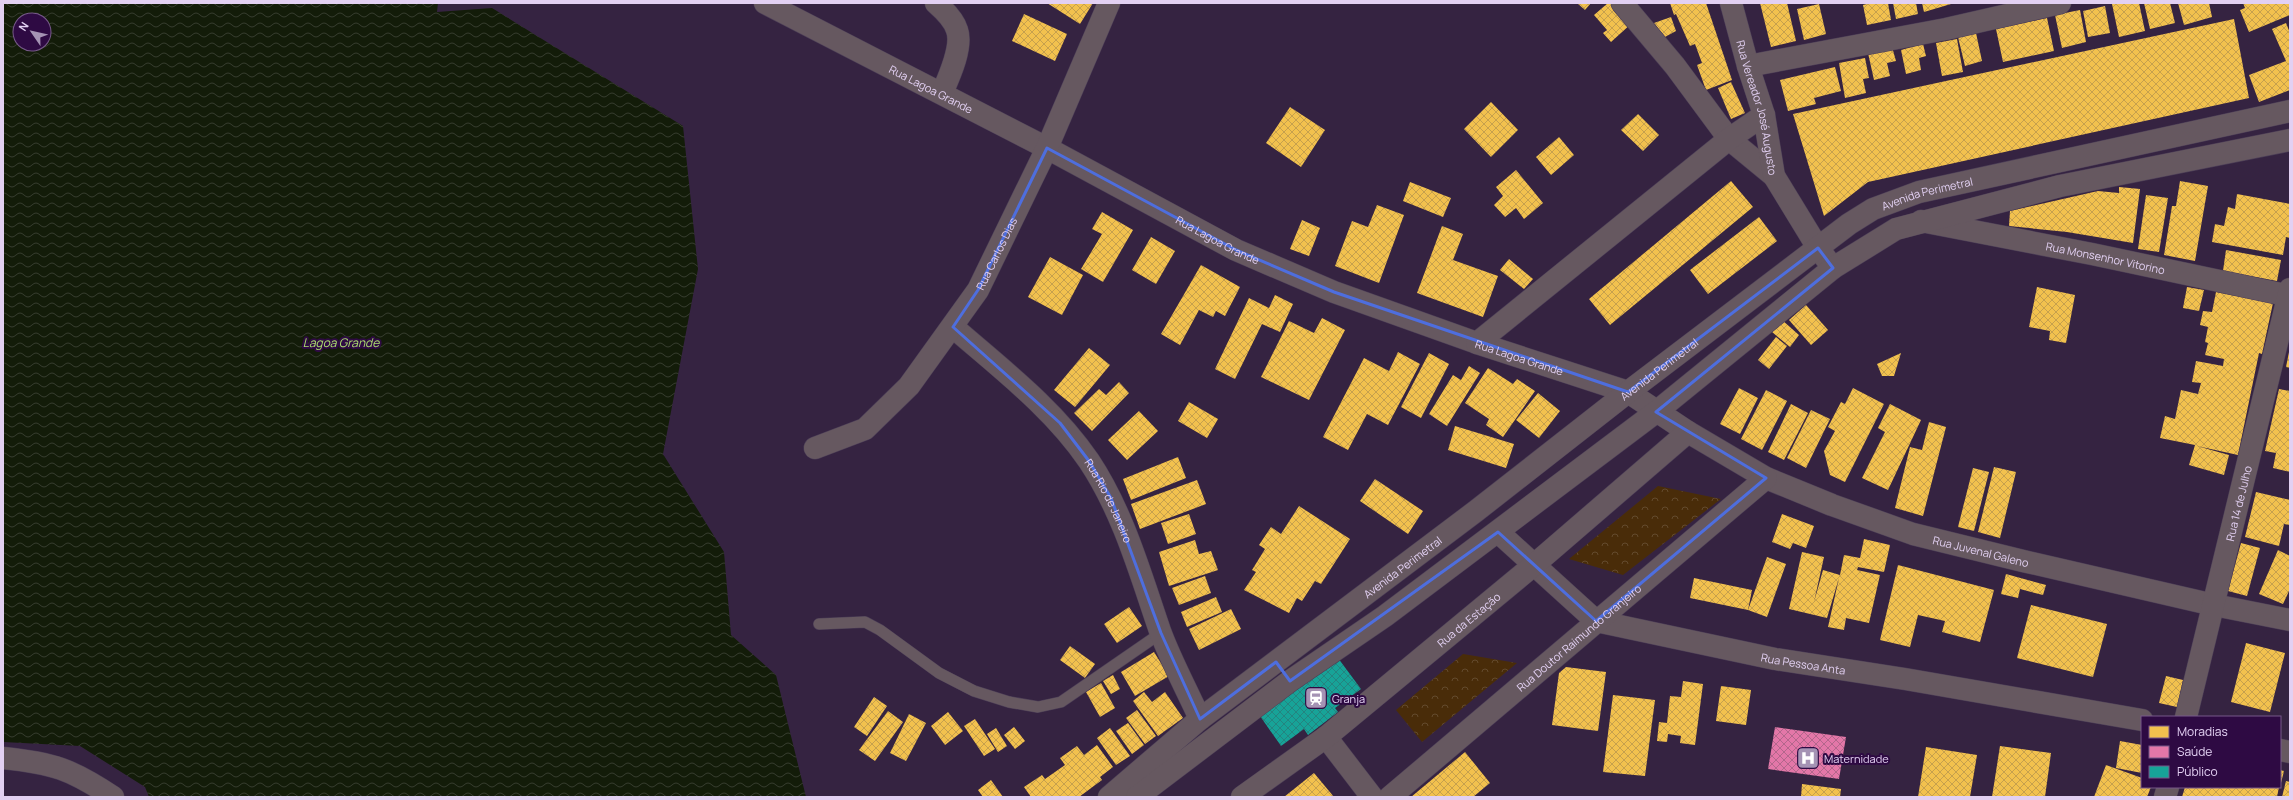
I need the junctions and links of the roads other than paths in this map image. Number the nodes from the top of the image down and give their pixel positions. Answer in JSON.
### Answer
{"nodes":[{"id":1,"x":764,"y":3,"type":"edge"},
{"id":2,"x":936,"y":3,"type":"edge"},
{"id":3,"x":1109,"y":3,"type":"edge"},
{"id":4,"x":1622,"y":3,"type":"edge"},
{"id":5,"x":1731,"y":3,"type":"edge"},
{"id":6,"x":2060,"y":3,"type":"edge"},
{"id":7,"x":795,"y":10,"type":"edge"},
{"id":8,"x":1748,"y":66,"type":"junction"},
{"id":9,"x":942,"y":93,"type":"junction"},
{"id":10,"x":2290,"y":110,"type":"edge"},
{"id":11,"x":1764,"y":115,"type":"junction"},
{"id":12,"x":1729,"y":139,"type":"junction"},
{"id":13,"x":2290,"y":140,"type":"edge"},
{"id":14,"x":1047,"y":148,"type":"junction"},
{"id":15,"x":1774,"y":176,"type":"junction"},
{"id":16,"x":1921,"y":221,"type":"junction"},
{"id":17,"x":1818,"y":248,"type":"junction"},
{"id":18,"x":1833,"y":268,"type":"junction"},
{"id":19,"x":2289,"y":294,"type":"edge"},
{"id":20,"x":953,"y":327,"type":"junction"},
{"id":21,"x":1477,"y":343,"type":"junction"},
{"id":22,"x":1628,"y":392,"type":"junction"},
{"id":23,"x":1656,"y":412,"type":"junction"},
{"id":24,"x":1688,"y":432,"type":"junction"},
{"id":25,"x":815,"y":448,"type":"dead end"},
{"id":26,"x":1766,"y":478,"type":"junction"},
{"id":27,"x":1498,"y":532,"type":"junction"},
{"id":28,"x":1535,"y":564,"type":"junction"},
{"id":29,"x":2214,"y":605,"type":"junction"},
{"id":30,"x":2290,"y":620,"type":"edge"},
{"id":31,"x":1596,"y":621,"type":"junction"},
{"id":32,"x":819,"y":624,"type":"dead end"},
{"id":33,"x":1161,"y":632,"type":"junction"},
{"id":34,"x":1276,"y":662,"type":"junction"},
{"id":35,"x":1290,"y":681,"type":"junction"},
{"id":36,"x":2186,"y":716,"type":"edge"},
{"id":37,"x":1200,"y":719,"type":"junction"},
{"id":38,"x":2141,"y":720,"type":"edge"},
{"id":39,"x":1326,"y":737,"type":"junction"},
{"id":40,"x":3,"y":758,"type":"edge"},
{"id":41,"x":104,"y":794,"type":"edge"},
{"id":42,"x":1109,"y":797,"type":"edge"},
{"id":43,"x":1138,"y":797,"type":"edge"},
{"id":44,"x":1242,"y":797,"type":"edge"},
{"id":45,"x":1372,"y":797,"type":"edge"},
{"id":46,"x":1390,"y":797,"type":"edge"}],
"edges":[{"from":1,"to":7,"type":"street","name":"Rua Lagoa Grande"},
{"from":2,"to":9,"type":"street"},
{"from":3,"to":14,"type":"street","name":"Rua Carlos Dias"},
{"from":4,"to":12,"type":"street"},
{"from":5,"to":8,"type":"street","name":"Rua Vereador José Augusto"},
{"from":6,"to":8,"type":"street"},
{"from":7,"to":9,"type":"street","name":"Rua Lagoa Grande"},
{"from":8,"to":11,"type":"street","name":"Rua Vereador José Augusto"},
{"from":9,"to":14,"type":"street","name":"Rua Lagoa Grande"},
{"from":10,"to":17,"type":"street","name":"Avenida Perimetral"},
{"from":11,"to":12,"type":"street"},
{"from":11,"to":15,"type":"street","name":"Rua Vereador José Augusto"},
{"from":12,"to":15,"type":"street"},
{"from":12,"to":21,"type":"street"},
{"from":13,"to":16,"type":"street"},
{"from":14,"to":20,"type":"street","name":"Rua Carlos Dias"},
{"from":14,"to":21,"type":"street","name":"Rua Lagoa Grande"},
{"from":15,"to":17,"type":"street","name":"Rua Vereador José Augusto"},
{"from":16,"to":18,"type":"street"},
{"from":16,"to":19,"type":"street","name":"Rua Monsenhor Vitorino"},
{"from":17,"to":18,"type":"street","name":"Rua Vereador José Augusto"},
{"from":17,"to":22,"type":"street","name":"Avenida Perimetral"},
{"from":18,"to":23,"type":"street"},
{"from":19,"to":29,"type":"street","name":"Rua 14 de Julho"},
{"from":20,"to":25,"type":"street","name":"Rua Carlos Dias"},
{"from":20,"to":33,"type":"street","name":"Rua Rio de Janeiro"},
{"from":21,"to":22,"type":"street","name":"Rua Lagoa Grande"},
{"from":22,"to":23,"type":"street","name":"Rua Lagoa Grande"},
{"from":22,"to":34,"type":"street","name":"Avenida Perimetral"},
{"from":23,"to":24,"type":"street","name":"Rua Lagoa Grande"},
{"from":23,"to":27,"type":"street"},
{"from":24,"to":26,"type":"street","name":"Rua Juvenal Galeno"},
{"from":24,"to":28,"type":"street","name":"Rua da Estação"},
{"from":26,"to":29,"type":"street","name":"Rua Juvenal Galeno"},
{"from":26,"to":31,"type":"street","name":"Rua Doutor Raimundo Granjeiro"},
{"from":27,"to":28,"type":"street"},
{"from":27,"to":35,"type":"street"},
{"from":28,"to":31,"type":"street"},
{"from":28,"to":39,"type":"street","name":"Rua da Estação"},
{"from":29,"to":30,"type":"street","name":"Rua Juvenal Galeno"},
{"from":29,"to":36,"type":"street","name":"Rua 14 de Julho"},
{"from":31,"to":38,"type":"street","name":"Rua Pessoa Anta"},
{"from":31,"to":46,"type":"street","name":"Rua Doutor Raimundo Granjeiro"},
{"from":32,"to":33,"type":"lane"},
{"from":33,"to":37,"type":"street","name":"Rua Rio de Janeiro"},
{"from":34,"to":35,"type":"street"},
{"from":34,"to":37,"type":"street","name":"Avenida Perimetral"},
{"from":35,"to":43,"type":"street"},
{"from":37,"to":42,"type":"street","name":"Avenida Perimetral"},
{"from":39,"to":44,"type":"street","name":"Rua da Estação"},
{"from":39,"to":45,"type":"street"},
{"from":40,"to":41,"type":"street"}]}
